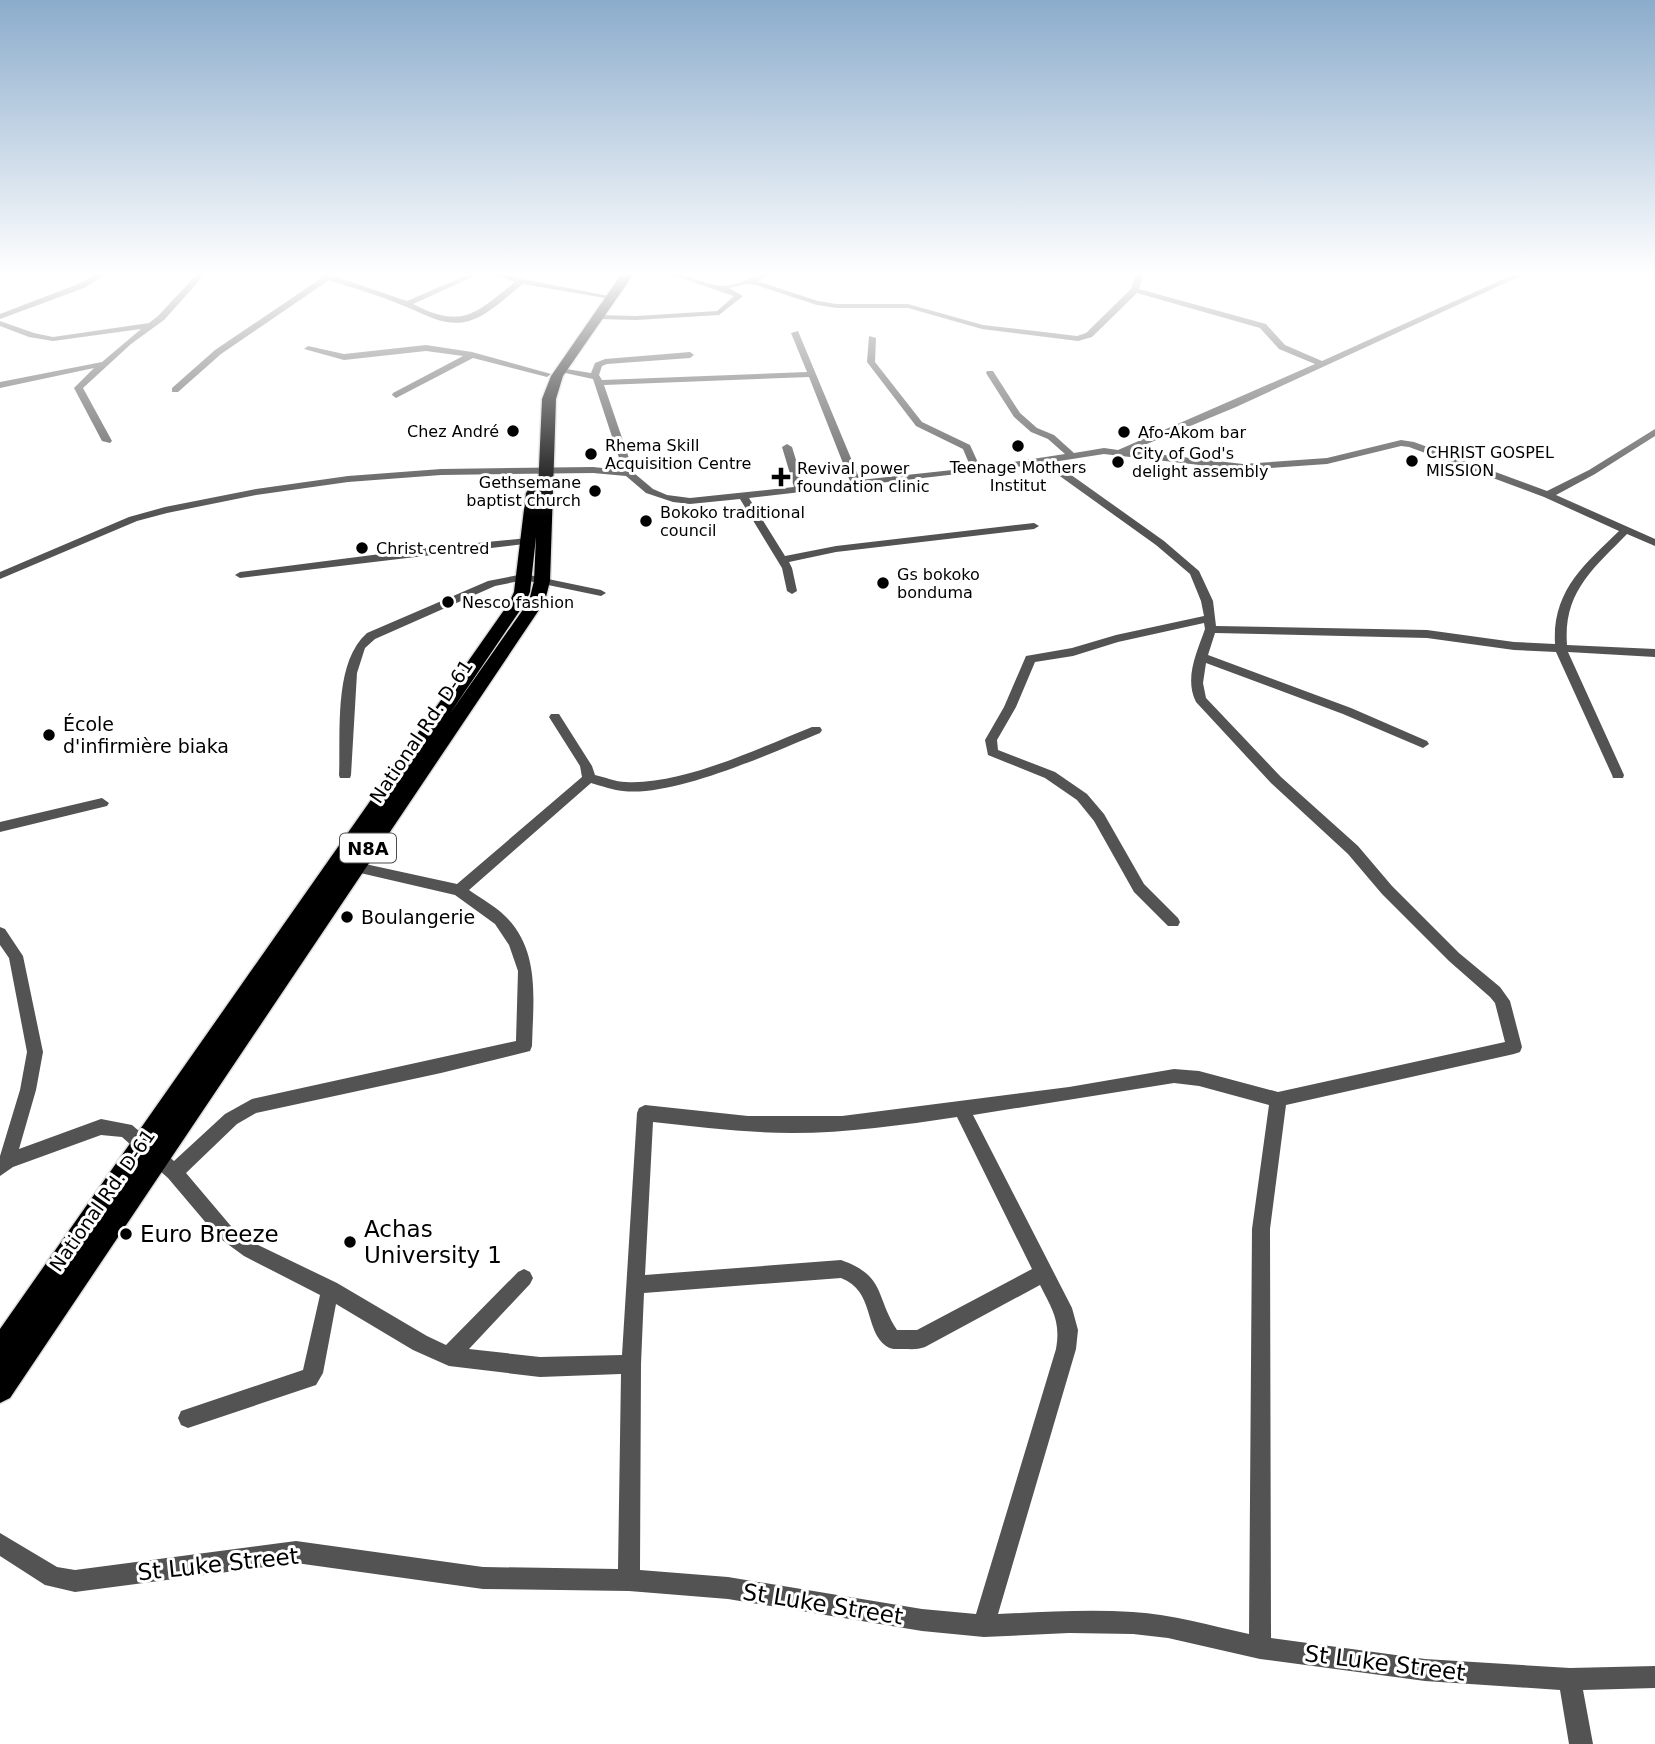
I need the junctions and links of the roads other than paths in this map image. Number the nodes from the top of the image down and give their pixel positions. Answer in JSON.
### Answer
{"nodes":[{"id":1,"x":117,"y":353,"type":"edge"},
{"id":2,"x":216,"y":353,"type":"edge"},
{"id":3,"x":328,"y":353,"type":"edge"},
{"id":4,"x":374,"y":353,"type":"edge"},
{"id":5,"x":460,"y":353,"type":"edge"},
{"id":6,"x":566,"y":353,"type":"edge"},
{"id":7,"x":569,"y":353,"type":"edge"},
{"id":8,"x":803,"y":353,"type":"edge"},
{"id":9,"x":871,"y":353,"type":"edge"},
{"id":10,"x":1297,"y":353,"type":"edge"},
{"id":11,"x":1345,"y":353,"type":"edge"},
{"id":12,"x":472,"y":355,"type":"junction"},
{"id":13,"x":690,"y":355,"type":"dead end"},
{"id":14,"x":104,"y":364,"type":"junction"},
{"id":15,"x":1321,"y":364,"type":"junction"},
{"id":16,"x":554,"y":372,"type":"junction"},
{"id":17,"x":990,"y":373,"type":"dead end"},
{"id":18,"x":595,"y":374,"type":"junction"},
{"id":19,"x":812,"y":374,"type":"junction"},
{"id":20,"x":601,"y":383,"type":"junction"},
{"id":21,"x":0,"y":386,"type":"edge"},
{"id":22,"x":175,"y":390,"type":"dead end"},
{"id":23,"x":396,"y":396,"type":"dead end"},
{"id":24,"x":1655,"y":432,"type":"edge"},
{"id":25,"x":107,"y":441,"type":"dead end"},
{"id":26,"x":787,"y":447,"type":"dead end"},
{"id":27,"x":1121,"y":451,"type":"junction"},
{"id":28,"x":1071,"y":455,"type":"junction"},
{"id":29,"x":1044,"y":460,"type":"junction"},
{"id":30,"x":977,"y":470,"type":"junction"},
{"id":31,"x":542,"y":471,"type":"junction"},
{"id":32,"x":629,"y":474,"type":"junction"},
{"id":33,"x":856,"y":483,"type":"junction"},
{"id":34,"x":800,"y":489,"type":"junction"},
{"id":35,"x":1548,"y":495,"type":"junction"},
{"id":36,"x":743,"y":496,"type":"junction"},
{"id":37,"x":1034,"y":526,"type":"dead end"},
{"id":38,"x":1626,"y":530,"type":"junction"},
{"id":39,"x":528,"y":541,"type":"junction"},
{"id":40,"x":1655,"y":543,"type":"edge"},
{"id":41,"x":782,"y":560,"type":"junction"},
{"id":42,"x":240,"y":575,"type":"dead end"},
{"id":43,"x":0,"y":576,"type":"edge"},
{"id":44,"x":533,"y":579,"type":"junction"},
{"id":45,"x":792,"y":591,"type":"dead end"},
{"id":46,"x":601,"y":593,"type":"dead end"},
{"id":47,"x":1211,"y":624,"type":"junction"},
{"id":48,"x":1561,"y":650,"type":"junction"},
{"id":49,"x":1655,"y":653,"type":"edge"},
{"id":50,"x":1201,"y":657,"type":"junction"},
{"id":51,"x":555,"y":717,"type":"dead end"},
{"id":52,"x":816,"y":730,"type":"dead end"},
{"id":53,"x":1423,"y":744,"type":"dead end"},
{"id":54,"x":345,"y":775,"type":"dead end"},
{"id":55,"x":1618,"y":775,"type":"dead end"},
{"id":56,"x":589,"y":778,"type":"junction"},
{"id":57,"x":102,"y":803,"type":"dead end"},
{"id":58,"x":0,"y":827,"type":"edge"},
{"id":59,"x":356,"y":867,"type":"junction"},
{"id":60,"x":459,"y":890,"type":"junction"},
{"id":61,"x":1173,"y":922,"type":"dead end"},
{"id":62,"x":0,"y":933,"type":"edge"},
{"id":63,"x":1278,"y":1099,"type":"junction"},
{"id":64,"x":961,"y":1107,"type":"junction"},
{"id":65,"x":151,"y":1151,"type":"junction"},
{"id":66,"x":4,"y":1164,"type":"edge"},
{"id":67,"x":174,"y":1172,"type":"junction"},
{"id":68,"x":1042,"y":1274,"type":"junction"},
{"id":69,"x":524,"y":1278,"type":"dead end"},
{"id":70,"x":634,"y":1285,"type":"junction"},
{"id":71,"x":330,"y":1290,"type":"junction"},
{"id":72,"x":0,"y":1354,"type":"edge"},
{"id":73,"x":449,"y":1356,"type":"junction"},
{"id":74,"x":631,"y":1364,"type":"junction"},
{"id":75,"x":0,"y":1388,"type":"edge"},
{"id":76,"x":188,"y":1418,"type":"dead end"},
{"id":77,"x":0,"y":1545,"type":"edge"},
{"id":78,"x":628,"y":1580,"type":"junction"},
{"id":79,"x":984,"y":1626,"type":"junction"},
{"id":80,"x":1260,"y":1648,"type":"junction"},
{"id":81,"x":1655,"y":1677,"type":"edge"},
{"id":82,"x":1570,"y":1679,"type":"junction"},
{"id":83,"x":1581,"y":1744,"type":"edge"}],
"edges":[{"from":1,"to":14,"type":"street"},
{"from":2,"to":22,"type":"street"},
{"from":3,"to":4,"type":"street"},
{"from":5,"to":12,"type":"street"},
{"from":6,"to":16,"type":"highway","name":"National Rd. D-61","number":"N8A"},
{"from":7,"to":16,"type":"highway","name":"National Rd. D-61","number":"N8A"},
{"from":8,"to":19,"type":"street"},
{"from":9,"to":30,"type":"street"},
{"from":10,"to":15,"type":"street"},
{"from":11,"to":15,"type":"street"},
{"from":12,"to":16,"type":"street"},
{"from":12,"to":23,"type":"street"},
{"from":13,"to":18,"type":"street"},
{"from":14,"to":21,"type":"street"},
{"from":14,"to":25,"type":"street"},
{"from":15,"to":27,"type":"street"},
{"from":16,"to":18,"type":"street"},
{"from":16,"to":31,"type":"highway","name":"National Rd. D-61","number":"N8A"},
{"from":17,"to":28,"type":"street"},
{"from":18,"to":20,"type":"street"},
{"from":19,"to":20,"type":"street"},
{"from":19,"to":33,"type":"street"},
{"from":20,"to":32,"type":"street"},
{"from":24,"to":35,"type":"street"},
{"from":26,"to":34,"type":"street"},
{"from":27,"to":28,"type":"street"},
{"from":27,"to":35,"type":"street"},
{"from":28,"to":29,"type":"street"},
{"from":29,"to":30,"type":"street"},
{"from":29,"to":47,"type":"street"},
{"from":30,"to":33,"type":"street"},
{"from":31,"to":32,"type":"street"},
{"from":31,"to":39,"type":"highway","name":"National Rd. D-61","number":"N8A"},
{"from":31,"to":43,"type":"street"},
{"from":31,"to":44,"type":"highway","name":"National Rd. D-61","number":"N8A"},
{"from":32,"to":36,"type":"street"},
{"from":33,"to":34,"type":"street"},
{"from":34,"to":36,"type":"street"},
{"from":35,"to":38,"type":"street"},
{"from":36,"to":41,"type":"street"},
{"from":37,"to":41,"type":"street"},
{"from":38,"to":40,"type":"street"},
{"from":38,"to":48,"type":"street"},
{"from":39,"to":42,"type":"street"},
{"from":39,"to":44,"type":"highway","name":"National Rd. D-61","number":"N8A"},
{"from":41,"to":45,"type":"street"},
{"from":44,"to":46,"type":"street"},
{"from":44,"to":54,"type":"street"},
{"from":44,"to":59,"type":"highway","name":"National Rd. D-61","number":"N8A"},
{"from":44,"to":65,"type":"highway","name":"National Rd. D-61","number":"N8A"},
{"from":47,"to":48,"type":"street"},
{"from":47,"to":50,"type":"street"},
{"from":47,"to":61,"type":"street"},
{"from":48,"to":49,"type":"street"},
{"from":48,"to":55,"type":"street"},
{"from":50,"to":53,"type":"street"},
{"from":50,"to":63,"type":"street"},
{"from":51,"to":56,"type":"street"},
{"from":52,"to":56,"type":"street"},
{"from":56,"to":60,"type":"street"},
{"from":57,"to":58,"type":"street"},
{"from":59,"to":60,"type":"street"},
{"from":59,"to":65,"type":"highway","name":"National Rd. D-61","number":"N8A"},
{"from":60,"to":67,"type":"street"},
{"from":62,"to":66,"type":"street"},
{"from":63,"to":64,"type":"street"},
{"from":63,"to":80,"type":"street"},
{"from":64,"to":68,"type":"street"},
{"from":64,"to":70,"type":"street"},
{"from":65,"to":66,"type":"street"},
{"from":65,"to":67,"type":"street"},
{"from":65,"to":72,"type":"highway","name":"National Rd. D-61","number":"N8A"},
{"from":65,"to":75,"type":"highway","name":"National Rd. D-61","number":"N8A"},
{"from":67,"to":71,"type":"street"},
{"from":68,"to":70,"type":"street"},
{"from":68,"to":79,"type":"street"},
{"from":69,"to":73,"type":"street"},
{"from":70,"to":74,"type":"street"},
{"from":71,"to":73,"type":"street"},
{"from":71,"to":76,"type":"street"},
{"from":73,"to":74,"type":"street"},
{"from":74,"to":78,"type":"street"},
{"from":77,"to":78,"type":"street","name":"St Luke Street"},
{"from":78,"to":79,"type":"street","name":"St Luke Street"},
{"from":79,"to":80,"type":"street","name":"St Luke Street"},
{"from":80,"to":82,"type":"street","name":"St Luke Street"},
{"from":81,"to":82,"type":"street","name":"St Luke Street"},
{"from":82,"to":83,"type":"street"}]}
